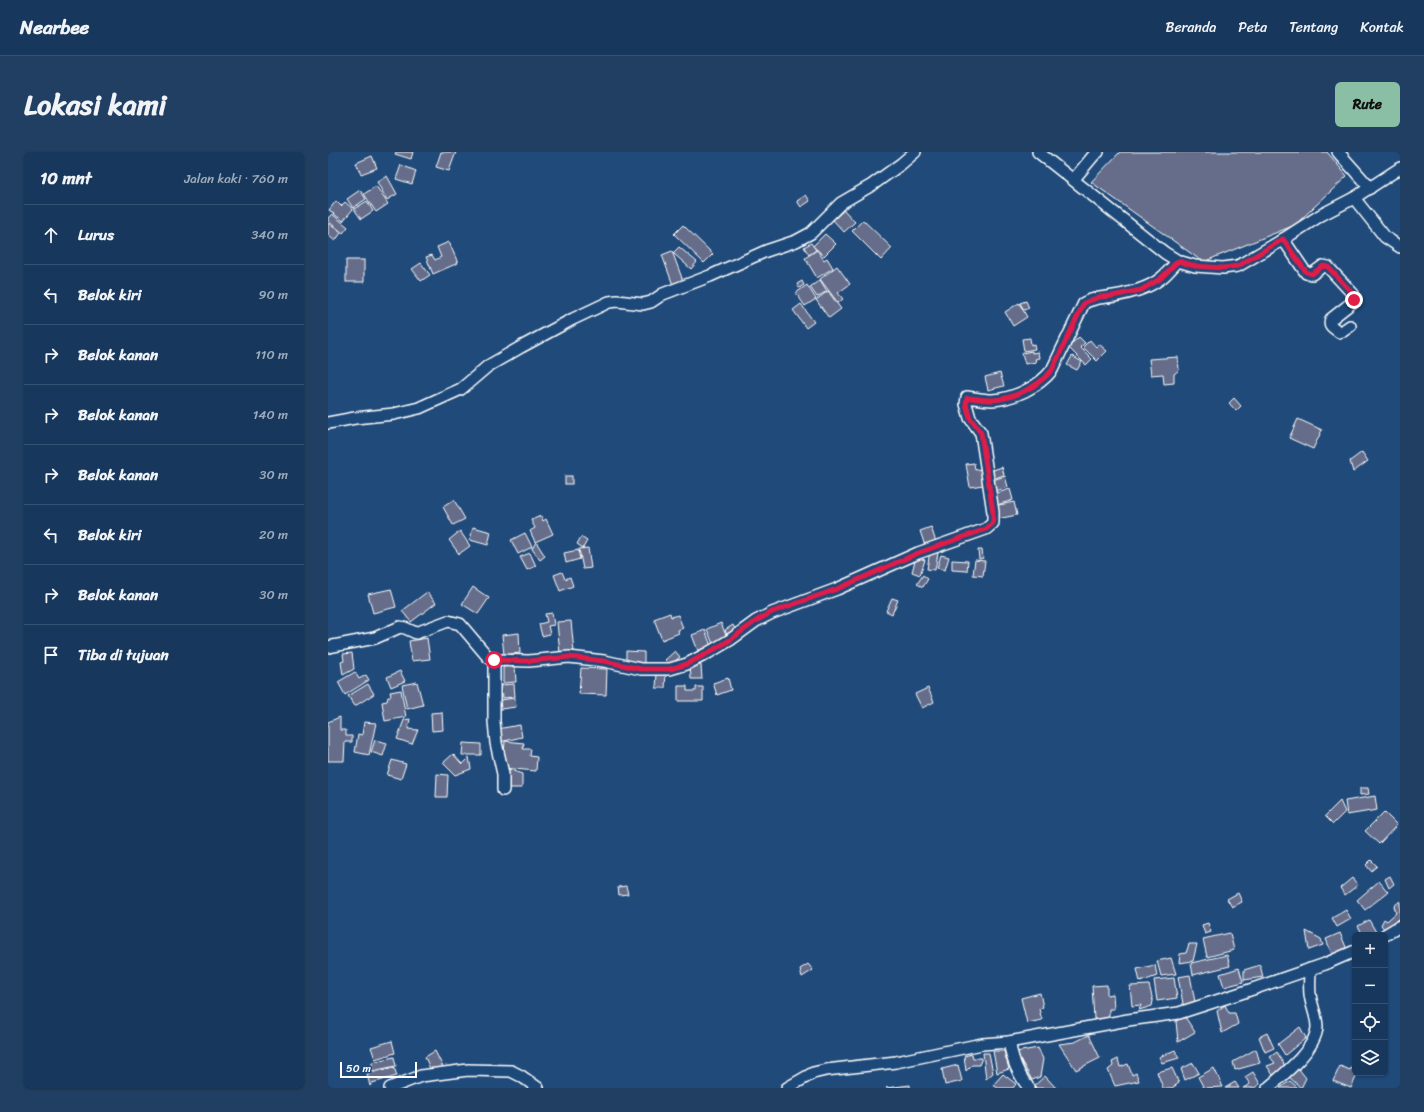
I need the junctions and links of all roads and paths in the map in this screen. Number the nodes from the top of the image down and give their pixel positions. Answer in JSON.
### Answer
{"nodes":[{"id":1,"x":915,"y":152,"type":"edge"},
{"id":2,"x":1038,"y":152,"type":"edge"},
{"id":3,"x":1098,"y":152,"type":"edge"},
{"id":4,"x":1338,"y":152,"type":"edge"},
{"id":5,"x":1400,"y":168,"type":"edge"},
{"id":6,"x":1074,"y":179,"type":"junction"},
{"id":7,"x":1370,"y":188,"type":"junction"},
{"id":8,"x":1354,"y":198,"type":"junction"},
{"id":9,"x":1283,"y":239,"type":"junction"},
{"id":10,"x":1400,"y":247,"type":"edge"},
{"id":11,"x":1178,"y":261,"type":"junction"},
{"id":12,"x":1350,"y":326,"type":"dead end"},
{"id":13,"x":328,"y":423,"type":"edge"},
{"id":14,"x":328,"y":647,"type":"edge"},
{"id":15,"x":494,"y":660,"type":"junction"},
{"id":16,"x":504,"y":790,"type":"dead end"},
{"id":17,"x":1400,"y":926,"type":"edge"},
{"id":18,"x":1388,"y":933,"type":"edge"},
{"id":19,"x":1352,"y":952,"type":"edge"},
{"id":20,"x":1310,"y":969,"type":"junction"},
{"id":21,"x":1009,"y":1042,"type":"junction"},
{"id":22,"x":535,"y":1087,"type":"edge"},
{"id":23,"x":390,"y":1088,"type":"edge"},
{"id":24,"x":787,"y":1088,"type":"edge"},
{"id":25,"x":1030,"y":1088,"type":"edge"},
{"id":26,"x":1268,"y":1088,"type":"edge"}],
"edges":[{"from":1,"to":13,"type":"street"},
{"from":2,"to":6,"type":"street"},
{"from":3,"to":6,"type":"street"},
{"from":4,"to":7,"type":"street"},
{"from":5,"to":7,"type":"street"},
{"from":6,"to":11,"type":"street"},
{"from":7,"to":8,"type":"street"},
{"from":8,"to":9,"type":"street"},
{"from":8,"to":10,"type":"street"},
{"from":9,"to":11,"type":"street"},
{"from":9,"to":12,"type":"street"},
{"from":11,"to":15,"type":"street"},
{"from":14,"to":15,"type":"street"},
{"from":15,"to":16,"type":"street"},
{"from":17,"to":18,"type":"street"},
{"from":19,"to":20,"type":"street"},
{"from":20,"to":21,"type":"street"},
{"from":20,"to":26,"type":"street"},
{"from":21,"to":24,"type":"street"},
{"from":21,"to":25,"type":"street"},
{"from":22,"to":23,"type":"street"}]}
